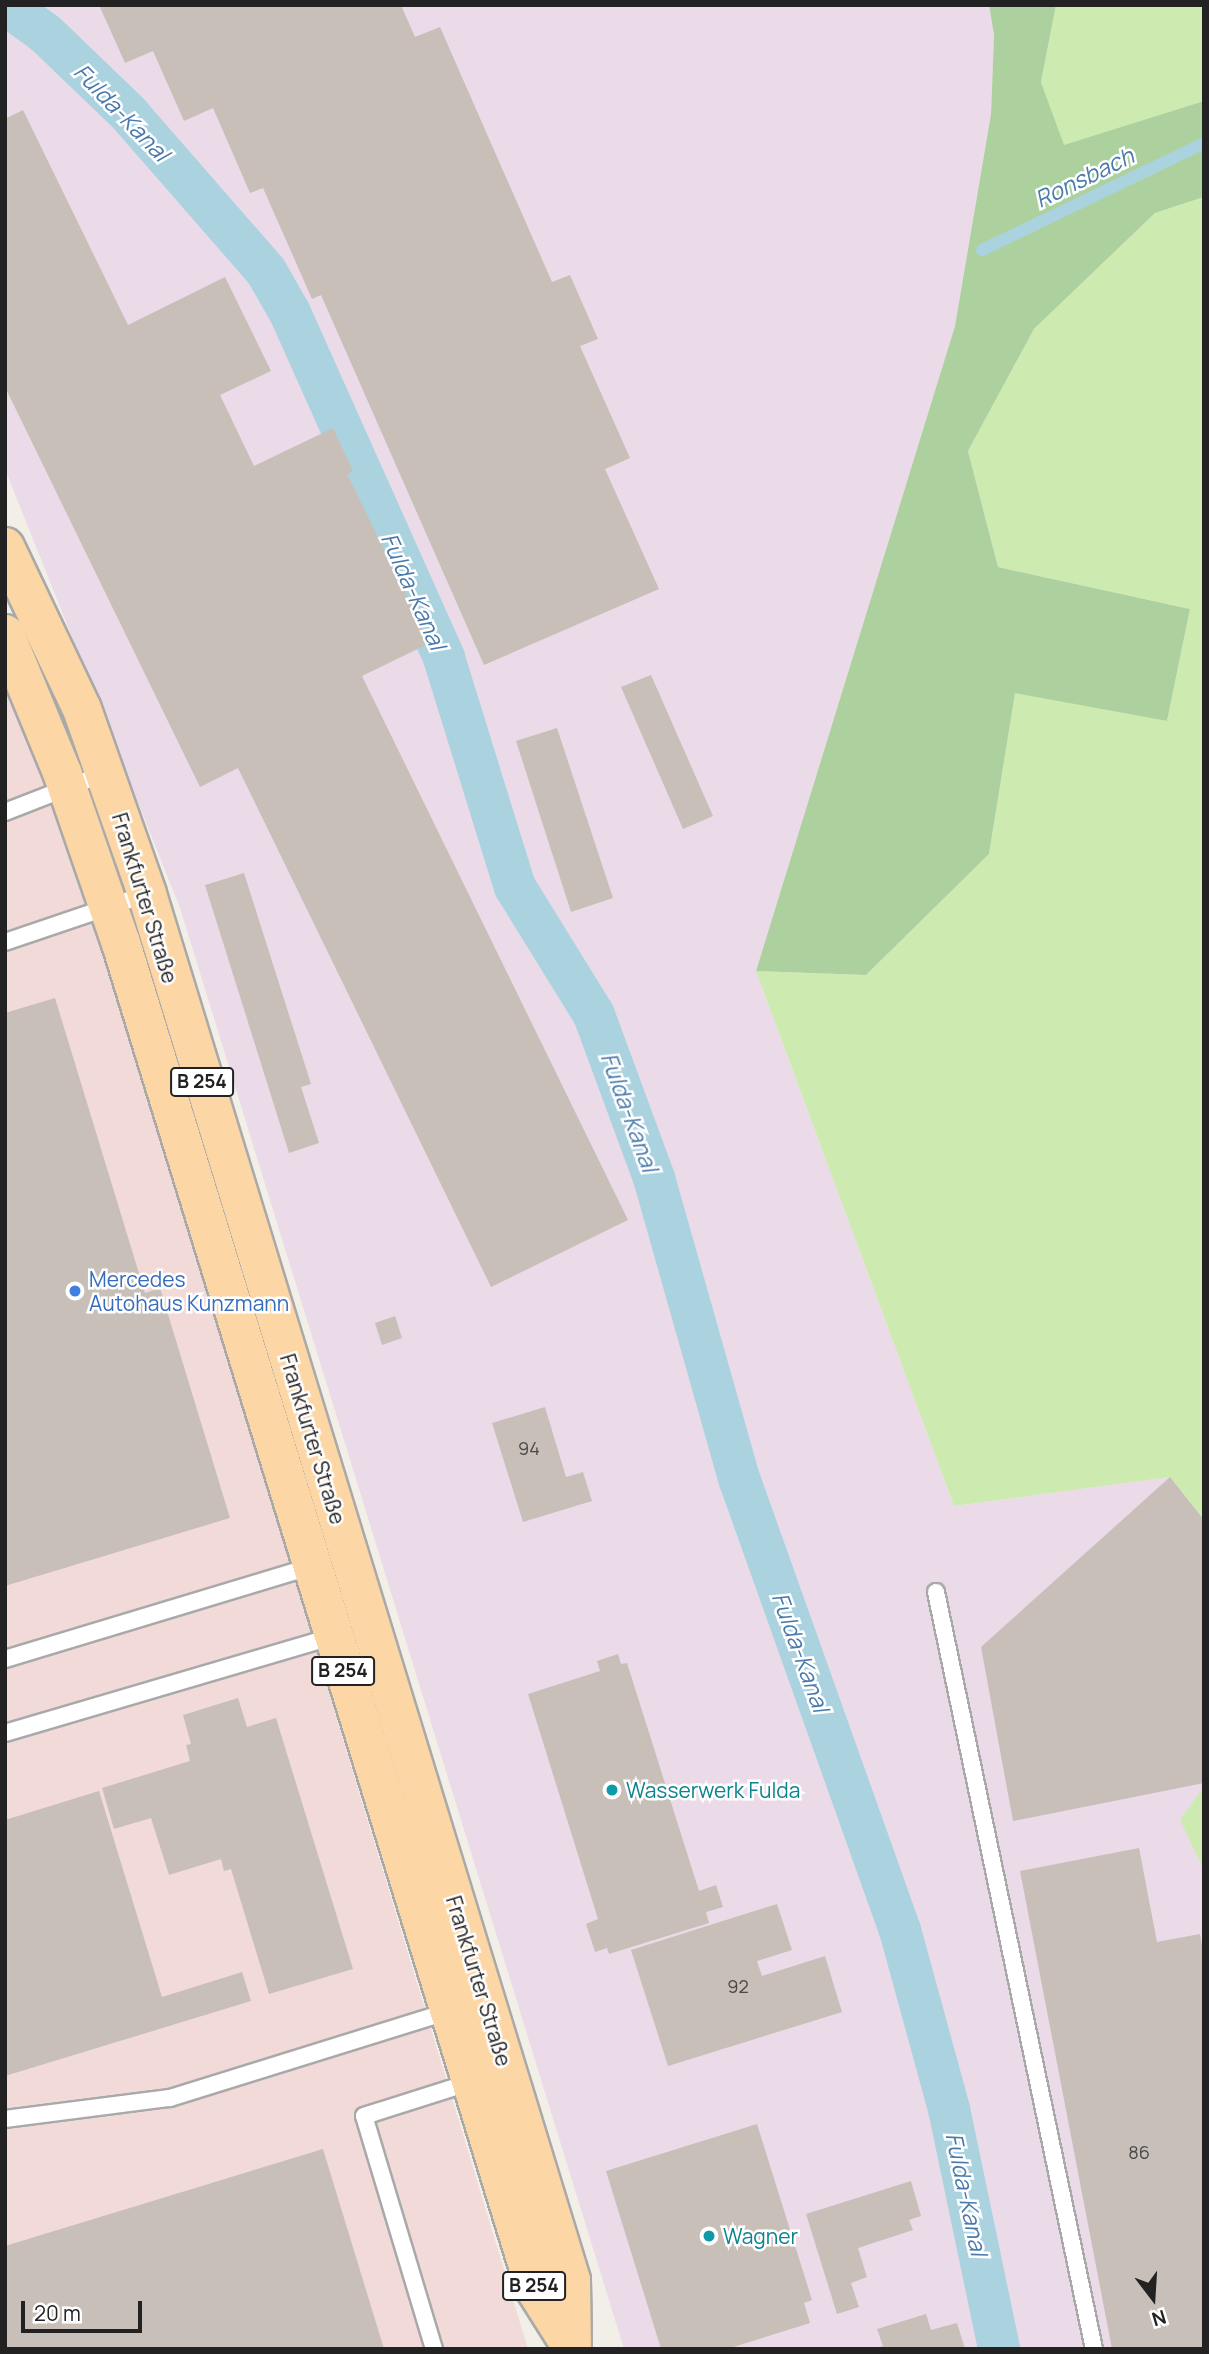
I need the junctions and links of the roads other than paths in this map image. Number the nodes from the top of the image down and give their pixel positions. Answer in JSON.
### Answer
{"nodes":[{"id":1,"x":5,"y":547,"type":"edge"},
{"id":2,"x":5,"y":634,"type":"edge"},
{"id":3,"x":106,"y":772,"type":"junction"},
{"id":4,"x":67,"y":787,"type":"junction"},
{"id":5,"x":5,"y":812,"type":"edge"},
{"id":6,"x":147,"y":894,"type":"junction"},
{"id":7,"x":108,"y":907,"type":"junction"},
{"id":8,"x":5,"y":942,"type":"edge"},
{"id":9,"x":349,"y":1556,"type":"junction"},
{"id":10,"x":311,"y":1567,"type":"junction"},
{"id":11,"x":936,"y":1592,"type":"dead end"},
{"id":12,"x":370,"y":1626,"type":"junction"},
{"id":13,"x":332,"y":1636,"type":"junction"},
{"id":14,"x":5,"y":1659,"type":"edge"},
{"id":15,"x":5,"y":1733,"type":"edge"},
{"id":16,"x":466,"y":2005,"type":"junction"},
{"id":17,"x":489,"y":2077,"type":"junction"},
{"id":18,"x":5,"y":2119,"type":"edge"},
{"id":19,"x":572,"y":2347,"type":"edge"},
{"id":20,"x":434,"y":2349,"type":"edge"},
{"id":21,"x":1094,"y":2349,"type":"edge"}],
"edges":[{"from":1,"to":3,"type":"main road","name":"Frankfurter Straße","number":"B 254"},
{"from":2,"to":4,"type":"main road","name":"Frankfurter Straße","number":"B 254"},
{"from":3,"to":4,"type":"lane"},
{"from":3,"to":6,"type":"main road","name":"Frankfurter Straße","number":"B 254"},
{"from":4,"to":5,"type":"lane"},
{"from":4,"to":7,"type":"main road","name":"Frankfurter Straße","number":"B 254"},
{"from":6,"to":7,"type":"lane"},
{"from":6,"to":9,"type":"main road","name":"Frankfurter Straße","number":"B 254"},
{"from":7,"to":8,"type":"lane"},
{"from":7,"to":10,"type":"main road","name":"Frankfurter Straße","number":"B 254"},
{"from":9,"to":10,"type":"lane"},
{"from":9,"to":12,"type":"main road","name":"Frankfurter Straße","number":"B 254"},
{"from":10,"to":13,"type":"main road","name":"Frankfurter Straße","number":"B 254"},
{"from":10,"to":14,"type":"lane"},
{"from":11,"to":21,"type":"lane"},
{"from":12,"to":13,"type":"lane"},
{"from":12,"to":16,"type":"main road","name":"Frankfurter Straße","number":"B 254"},
{"from":13,"to":15,"type":"lane"},
{"from":13,"to":16,"type":"main road","name":"Frankfurter Straße","number":"B 254"},
{"from":16,"to":17,"type":"main road","name":"Frankfurter Straße","number":"B 254"},
{"from":16,"to":18,"type":"lane"},
{"from":17,"to":19,"type":"main road","name":"Frankfurter Straße","number":"B 254"},
{"from":17,"to":20,"type":"lane"}]}
